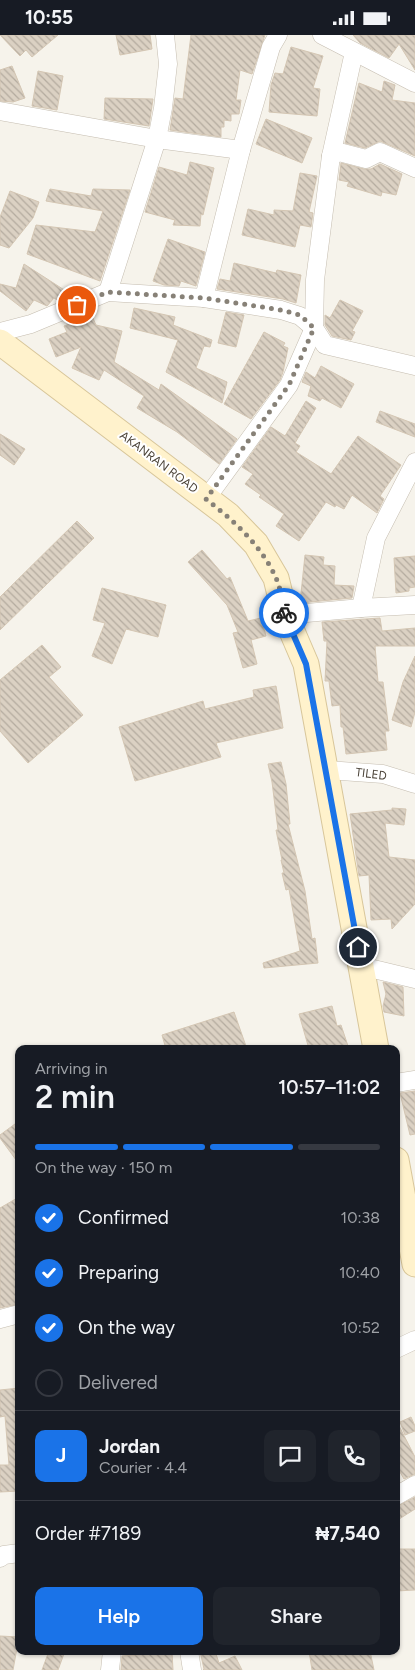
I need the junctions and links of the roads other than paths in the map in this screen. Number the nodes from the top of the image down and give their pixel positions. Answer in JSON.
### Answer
{"nodes":[{"id":1,"x":165,"y":35,"type":"edge"},
{"id":2,"x":278,"y":35,"type":"edge"},
{"id":3,"x":322,"y":35,"type":"edge"},
{"id":4,"x":354,"y":52,"type":"junction"},
{"id":5,"x":415,"y":83,"type":"edge"},
{"id":6,"x":0,"y":111,"type":"edge"},
{"id":7,"x":156,"y":139,"type":"junction"},
{"id":8,"x":241,"y":150,"type":"junction"},
{"id":9,"x":331,"y":156,"type":"junction"},
{"id":10,"x":415,"y":168,"type":"edge"},
{"id":11,"x":108,"y":292,"type":"junction"},
{"id":12,"x":204,"y":298,"type":"junction"},
{"id":13,"x":314,"y":328,"type":"junction"},
{"id":14,"x":0,"y":332,"type":"edge"},
{"id":15,"x":0,"y":342,"type":"edge"},
{"id":16,"x":415,"y":366,"type":"edge"},
{"id":17,"x":415,"y":462,"type":"edge"},
{"id":18,"x":206,"y":499,"type":"junction"},
{"id":19,"x":415,"y":605,"type":"edge"},
{"id":20,"x":361,"y":608,"type":"junction"},
{"id":21,"x":285,"y":615,"type":"junction"},
{"id":22,"x":326,"y":770,"type":"junction"},
{"id":23,"x":415,"y":784,"type":"edge"},
{"id":24,"x":361,"y":966,"type":"junction"},
{"id":25,"x":415,"y":979,"type":"edge"},
{"id":26,"x":375,"y":1045,"type":"edge"},
{"id":27,"x":415,"y":1079,"type":"edge"},
{"id":28,"x":400,"y":1082,"type":"edge"},
{"id":29,"x":400,"y":1182,"type":"edge"},
{"id":30,"x":415,"y":1264,"type":"edge"},
{"id":31,"x":15,"y":1315,"type":"edge"},
{"id":32,"x":0,"y":1319,"type":"edge"},
{"id":33,"x":415,"y":1340,"type":"edge"},
{"id":34,"x":400,"y":1347,"type":"edge"},
{"id":35,"x":415,"y":1485,"type":"edge"},
{"id":36,"x":400,"y":1494,"type":"edge"},
{"id":37,"x":15,"y":1554,"type":"edge"},
{"id":38,"x":0,"y":1558,"type":"edge"},
{"id":39,"x":112,"y":1655,"type":"edge"},
{"id":40,"x":190,"y":1655,"type":"edge"},
{"id":41,"x":110,"y":1670,"type":"edge"},
{"id":42,"x":192,"y":1670,"type":"edge"}],
"edges":[{"from":1,"to":7,"type":"street"},
{"from":2,"to":8,"type":"street"},
{"from":3,"to":4,"type":"street"},
{"from":4,"to":5,"type":"street"},
{"from":4,"to":9,"type":"street"},
{"from":6,"to":7,"type":"street"},
{"from":7,"to":8,"type":"street"},
{"from":7,"to":11,"type":"street"},
{"from":8,"to":12,"type":"street"},
{"from":9,"to":10,"type":"street"},
{"from":9,"to":13,"type":"street"},
{"from":11,"to":12,"type":"street"},
{"from":11,"to":14,"type":"street"},
{"from":12,"to":13,"type":"street"},
{"from":13,"to":16,"type":"street"},
{"from":13,"to":18,"type":"street"},
{"from":15,"to":18,"type":"main road","name":"AKANRAN ROAD"},
{"from":17,"to":20,"type":"street"},
{"from":18,"to":21,"type":"main road","name":"AKANRAN ROAD"},
{"from":19,"to":20,"type":"street"},
{"from":20,"to":21,"type":"street"},
{"from":21,"to":22,"type":"main road","name":"AKANRAN ROAD"},
{"from":22,"to":23,"type":"street","name":"TILED"},
{"from":22,"to":24,"type":"main road","name":"AKANRAN ROAD"},
{"from":24,"to":25,"type":"street"},
{"from":24,"to":26,"type":"main road","name":"AKANRAN ROAD"},
{"from":27,"to":28,"type":"street"},
{"from":29,"to":30,"type":"main road"},
{"from":31,"to":32,"type":"street"},
{"from":33,"to":34,"type":"street"},
{"from":35,"to":36,"type":"street"},
{"from":37,"to":38,"type":"street"},
{"from":39,"to":41,"type":"street"},
{"from":40,"to":42,"type":"street"}]}
